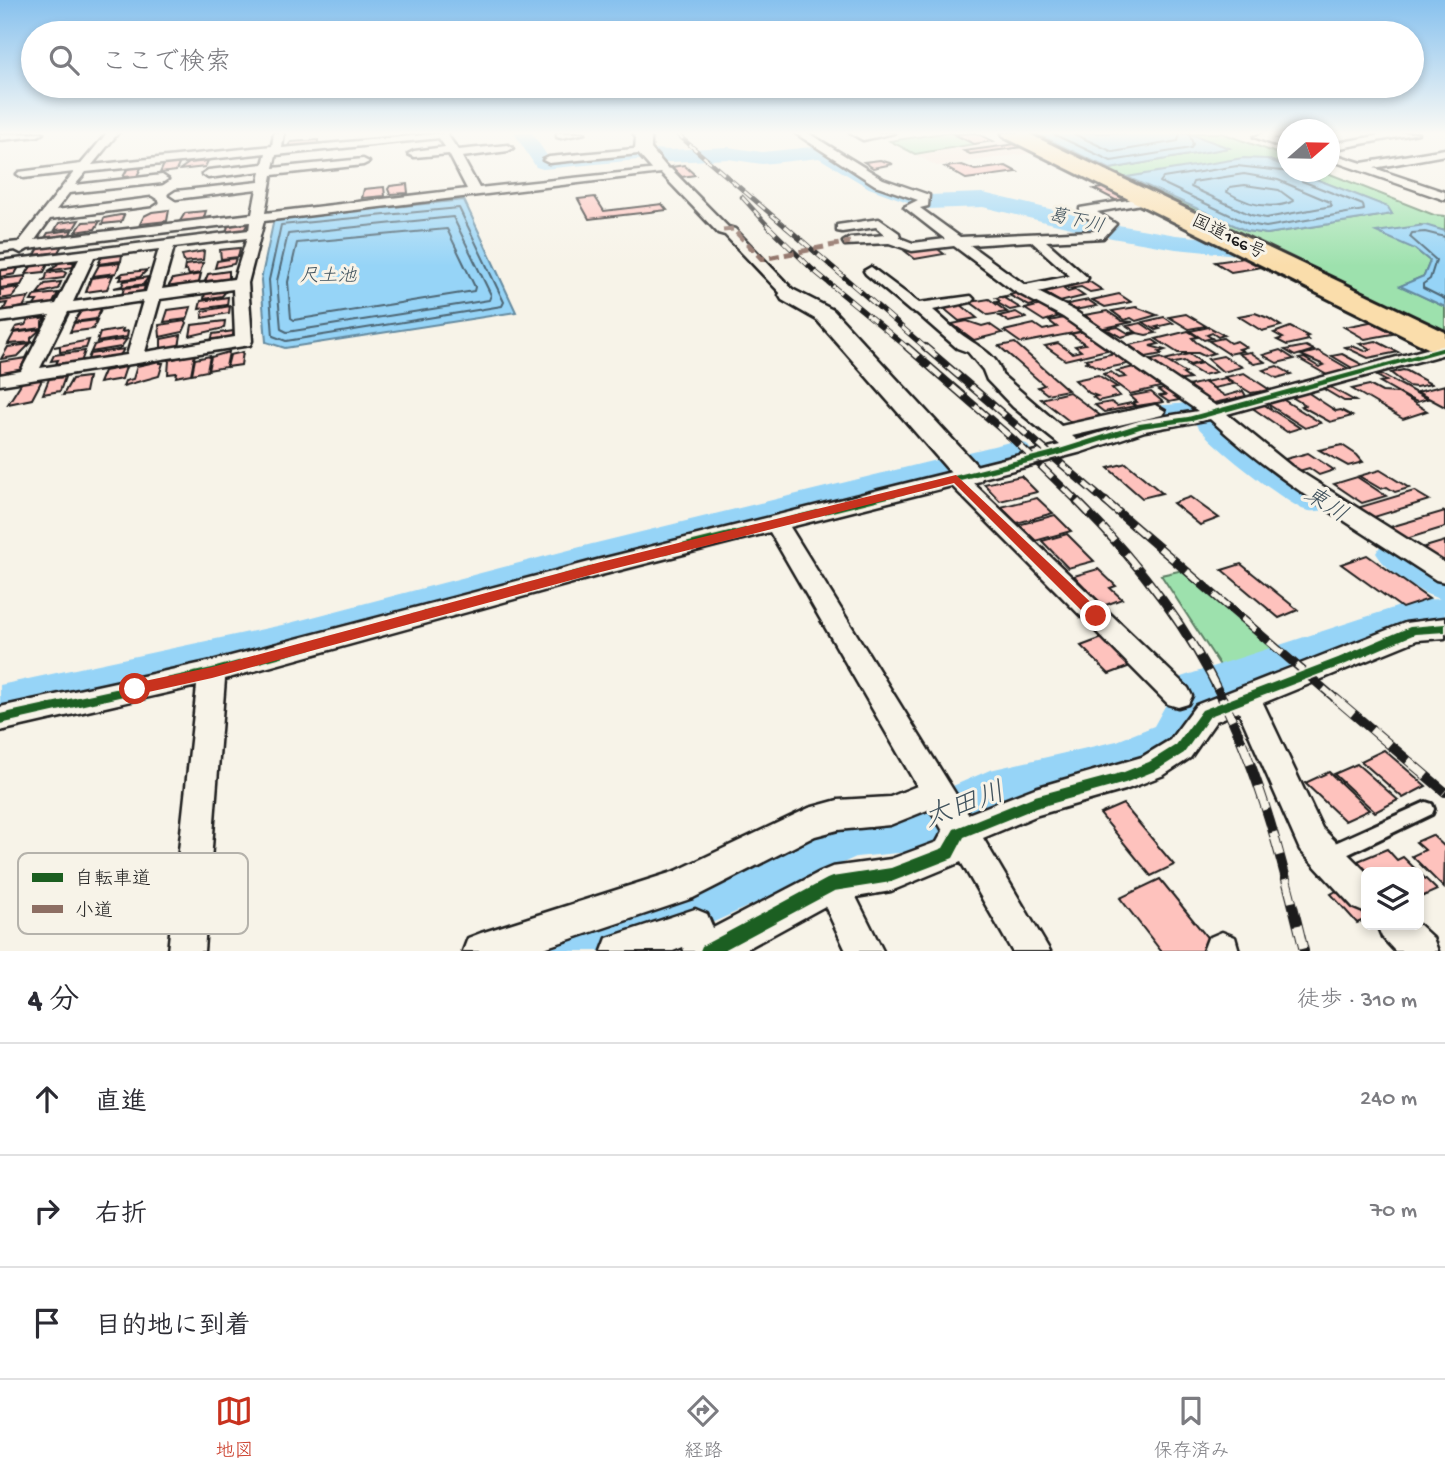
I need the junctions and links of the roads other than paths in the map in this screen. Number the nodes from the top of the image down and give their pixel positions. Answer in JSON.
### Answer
{"nodes":[{"id":1,"x":77,"y":177,"type":"edge"},
{"id":2,"x":265,"y":177,"type":"edge"},
{"id":3,"x":467,"y":177,"type":"edge"},
{"id":4,"x":592,"y":177,"type":"edge"},
{"id":5,"x":673,"y":177,"type":"edge"},
{"id":6,"x":872,"y":177,"type":"edge"},
{"id":7,"x":1103,"y":177,"type":"edge"},
{"id":8,"x":1393,"y":177,"type":"edge"},
{"id":9,"x":162,"y":179,"type":"dead end"},
{"id":10,"x":1445,"y":179,"type":"edge"},
{"id":11,"x":263,"y":185,"type":"junction"},
{"id":12,"x":1414,"y":185,"type":"junction"},
{"id":13,"x":66,"y":190,"type":"junction"},
{"id":14,"x":474,"y":190,"type":"junction"},
{"id":15,"x":176,"y":195,"type":"dead end"},
{"id":16,"x":1445,"y":196,"type":"edge"},
{"id":17,"x":1148,"y":199,"type":"junction"},
{"id":18,"x":151,"y":202,"type":"dead end"},
{"id":19,"x":47,"y":215,"type":"junction"},
{"id":20,"x":257,"y":216,"type":"junction"},
{"id":21,"x":842,"y":228,"type":"dead end"},
{"id":22,"x":254,"y":233,"type":"junction"},
{"id":23,"x":1033,"y":236,"type":"junction"},
{"id":24,"x":107,"y":238,"type":"dead end"},
{"id":25,"x":179,"y":238,"type":"junction"},
{"id":26,"x":890,"y":239,"type":"junction"},
{"id":27,"x":850,"y":242,"type":"dead end"},
{"id":28,"x":957,"y":242,"type":"junction"},
{"id":29,"x":24,"y":245,"type":"junction"},
{"id":30,"x":0,"y":248,"type":"edge"},
{"id":31,"x":95,"y":253,"type":"junction"},
{"id":32,"x":5,"y":264,"type":"edge"},
{"id":33,"x":871,"y":271,"type":"dead end"},
{"id":34,"x":240,"y":283,"type":"junction"},
{"id":35,"x":1024,"y":290,"type":"junction"},
{"id":36,"x":790,"y":295,"type":"joint"},
{"id":37,"x":153,"y":296,"type":"junction"},
{"id":38,"x":966,"y":299,"type":"dead end"},
{"id":39,"x":920,"y":307,"type":"junction"},
{"id":40,"x":61,"y":309,"type":"junction"},
{"id":41,"x":0,"y":317,"type":"edge"},
{"id":42,"x":1445,"y":346,"type":"edge"},
{"id":43,"x":134,"y":359,"type":"junction"},
{"id":44,"x":28,"y":375,"type":"junction"},
{"id":45,"x":0,"y":380,"type":"edge"},
{"id":46,"x":1213,"y":412,"type":"junction"},
{"id":47,"x":1058,"y":433,"type":"junction"},
{"id":48,"x":1075,"y":448,"type":"junction"},
{"id":49,"x":962,"y":472,"type":"junction"},
{"id":50,"x":777,"y":524,"type":"junction"},
{"id":51,"x":1445,"y":573,"type":"edge"},
{"id":52,"x":1445,"y":628,"type":"edge"},
{"id":53,"x":212,"y":673,"type":"junction"},
{"id":54,"x":1178,"y":696,"type":"dead end"},
{"id":55,"x":1247,"y":698,"type":"junction"},
{"id":56,"x":0,"y":719,"type":"edge"},
{"id":57,"x":936,"y":793,"type":"junction"},
{"id":58,"x":1426,"y":809,"type":"dead end"},
{"id":59,"x":960,"y":833,"type":"junction"},
{"id":60,"x":195,"y":853,"type":"edge"},
{"id":61,"x":1327,"y":855,"type":"junction"},
{"id":62,"x":832,"y":884,"type":"junction"},
{"id":63,"x":1361,"y":891,"type":"edge"},
{"id":64,"x":1399,"y":930,"type":"edge"},
{"id":65,"x":481,"y":951,"type":"edge"},
{"id":66,"x":620,"y":951,"type":"edge"},
{"id":67,"x":705,"y":951,"type":"edge"},
{"id":68,"x":865,"y":951,"type":"edge"},
{"id":69,"x":1032,"y":951,"type":"edge"},
{"id":70,"x":1420,"y":951,"type":"edge"}],
"edges":[{"from":1,"to":13,"type":"street"},
{"from":2,"to":11,"type":"street"},
{"from":3,"to":14,"type":"street"},
{"from":4,"to":14,"type":"street"},
{"from":5,"to":36,"type":"street"},
{"from":6,"to":28,"type":"street"},
{"from":7,"to":17,"type":"highway","name":"国道166号"},
{"from":8,"to":12,"type":"street"},
{"from":9,"to":13,"type":"street"},
{"from":10,"to":12,"type":"street"},
{"from":11,"to":15,"type":"street"},
{"from":11,"to":20,"type":"street"},
{"from":12,"to":16,"type":"street"},
{"from":13,"to":19,"type":"street"},
{"from":14,"to":20,"type":"street"},
{"from":17,"to":23,"type":"street"},
{"from":17,"to":42,"type":"highway","name":"国道166号"},
{"from":18,"to":19,"type":"street"},
{"from":19,"to":29,"type":"street"},
{"from":20,"to":22,"type":"street"},
{"from":20,"to":29,"type":"street"},
{"from":21,"to":26,"type":"street"},
{"from":22,"to":25,"type":"street"},
{"from":22,"to":34,"type":"street"},
{"from":23,"to":28,"type":"street"},
{"from":23,"to":35,"type":"street"},
{"from":24,"to":31,"type":"street"},
{"from":25,"to":31,"type":"street"},
{"from":25,"to":37,"type":"street"},
{"from":26,"to":27,"type":"street"},
{"from":26,"to":28,"type":"street"},
{"from":28,"to":35,"type":"street"},
{"from":29,"to":30,"type":"street"},
{"from":29,"to":32,"type":"street"},
{"from":31,"to":32,"type":"street"},
{"from":31,"to":40,"type":"street"},
{"from":33,"to":39,"type":"street"},
{"from":34,"to":37,"type":"street"},
{"from":34,"to":43,"type":"street"},
{"from":35,"to":46,"type":"street"},
{"from":36,"to":49,"type":"street"},
{"from":37,"to":40,"type":"street"},
{"from":37,"to":43,"type":"street"},
{"from":38,"to":39,"type":"street"},
{"from":39,"to":47,"type":"street"},
{"from":40,"to":41,"type":"street"},
{"from":40,"to":44,"type":"street"},
{"from":42,"to":46,"type":"street"},
{"from":43,"to":44,"type":"street"},
{"from":44,"to":45,"type":"street"},
{"from":46,"to":47,"type":"street"},
{"from":46,"to":48,"type":"street"},
{"from":46,"to":51,"type":"street"},
{"from":47,"to":48,"type":"street"},
{"from":48,"to":49,"type":"street"},
{"from":49,"to":50,"type":"street"},
{"from":49,"to":54,"type":"street"},
{"from":50,"to":53,"type":"street"},
{"from":50,"to":57,"type":"street"},
{"from":52,"to":55,"type":"street"},
{"from":53,"to":56,"type":"street"},
{"from":53,"to":60,"type":"street"},
{"from":55,"to":59,"type":"street"},
{"from":55,"to":61,"type":"street"},
{"from":57,"to":59,"type":"street"},
{"from":57,"to":65,"type":"street"},
{"from":58,"to":61,"type":"lane"},
{"from":59,"to":62,"type":"street"},
{"from":59,"to":69,"type":"street"},
{"from":61,"to":63,"type":"street"},
{"from":62,"to":67,"type":"street"},
{"from":62,"to":68,"type":"street"},
{"from":64,"to":70,"type":"street"},
{"from":66,"to":67,"type":"street"}]}
